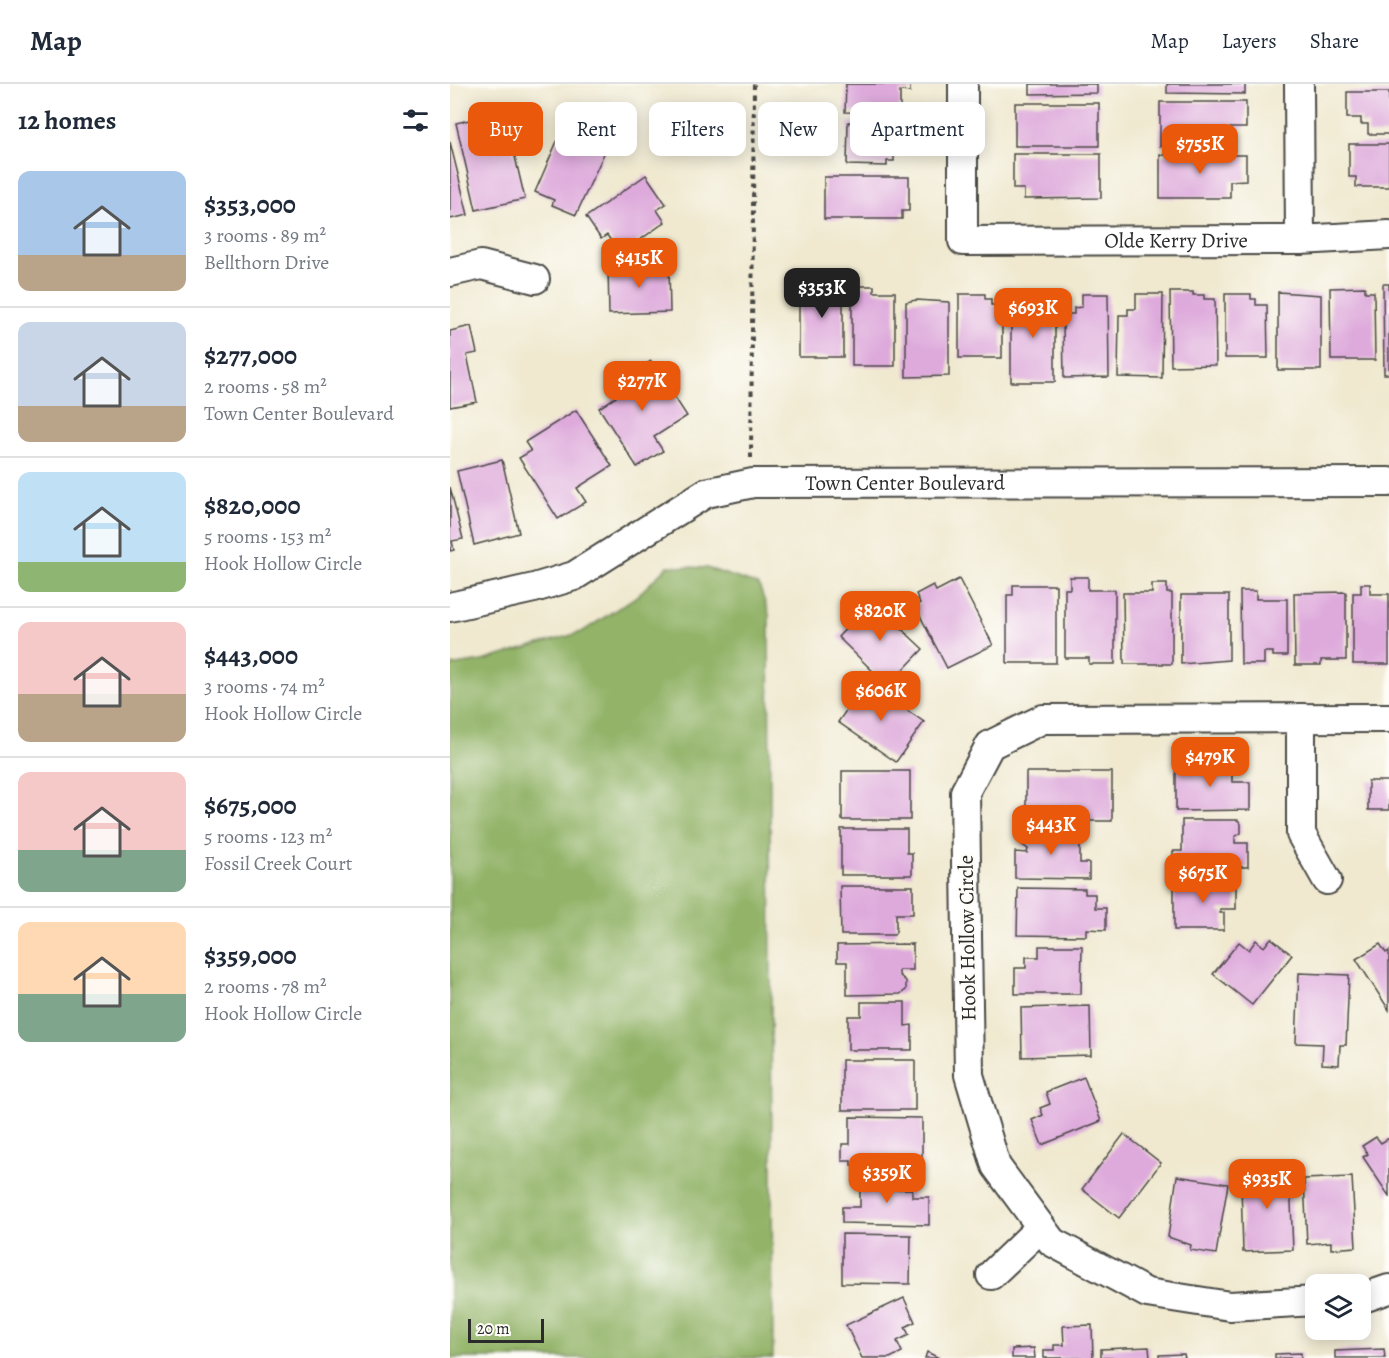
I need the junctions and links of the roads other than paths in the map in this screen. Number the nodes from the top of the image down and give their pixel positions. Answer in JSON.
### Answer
{"nodes":[{"id":1,"x":963,"y":84,"type":"edge"},
{"id":2,"x":1299,"y":84,"type":"edge"},
{"id":3,"x":1389,"y":235,"type":"edge"},
{"id":4,"x":1300,"y":240,"type":"junction"},
{"id":5,"x":450,"y":272,"type":"edge"},
{"id":6,"x":535,"y":279,"type":"dead end"},
{"id":7,"x":1389,"y":482,"type":"edge"},
{"id":8,"x":450,"y":607,"type":"edge"},
{"id":9,"x":1301,"y":718,"type":"junction"},
{"id":10,"x":1389,"y":718,"type":"edge"},
{"id":11,"x":1327,"y":880,"type":"dead end"},
{"id":12,"x":1041,"y":1227,"type":"junction"},
{"id":13,"x":991,"y":1275,"type":"dead end"},
{"id":14,"x":1389,"y":1289,"type":"edge"},
{"id":15,"x":1371,"y":1295,"type":"edge"},
{"id":16,"x":1305,"y":1302,"type":"edge"}],
"edges":[{"from":1,"to":4,"type":"street","name":"Olde Kerry Drive"},
{"from":2,"to":4,"type":"street"},
{"from":3,"to":4,"type":"street","name":"Olde Kerry Drive"},
{"from":5,"to":6,"type":"street"},
{"from":7,"to":8,"type":"street","name":"Town Center Boulevard"},
{"from":9,"to":10,"type":"street","name":"Hook Hollow Circle"},
{"from":9,"to":11,"type":"street"},
{"from":9,"to":12,"type":"street","name":"Hook Hollow Circle"},
{"from":12,"to":13,"type":"street"},
{"from":12,"to":16,"type":"street","name":"Hook Hollow Circle"},
{"from":14,"to":15,"type":"street"}]}
